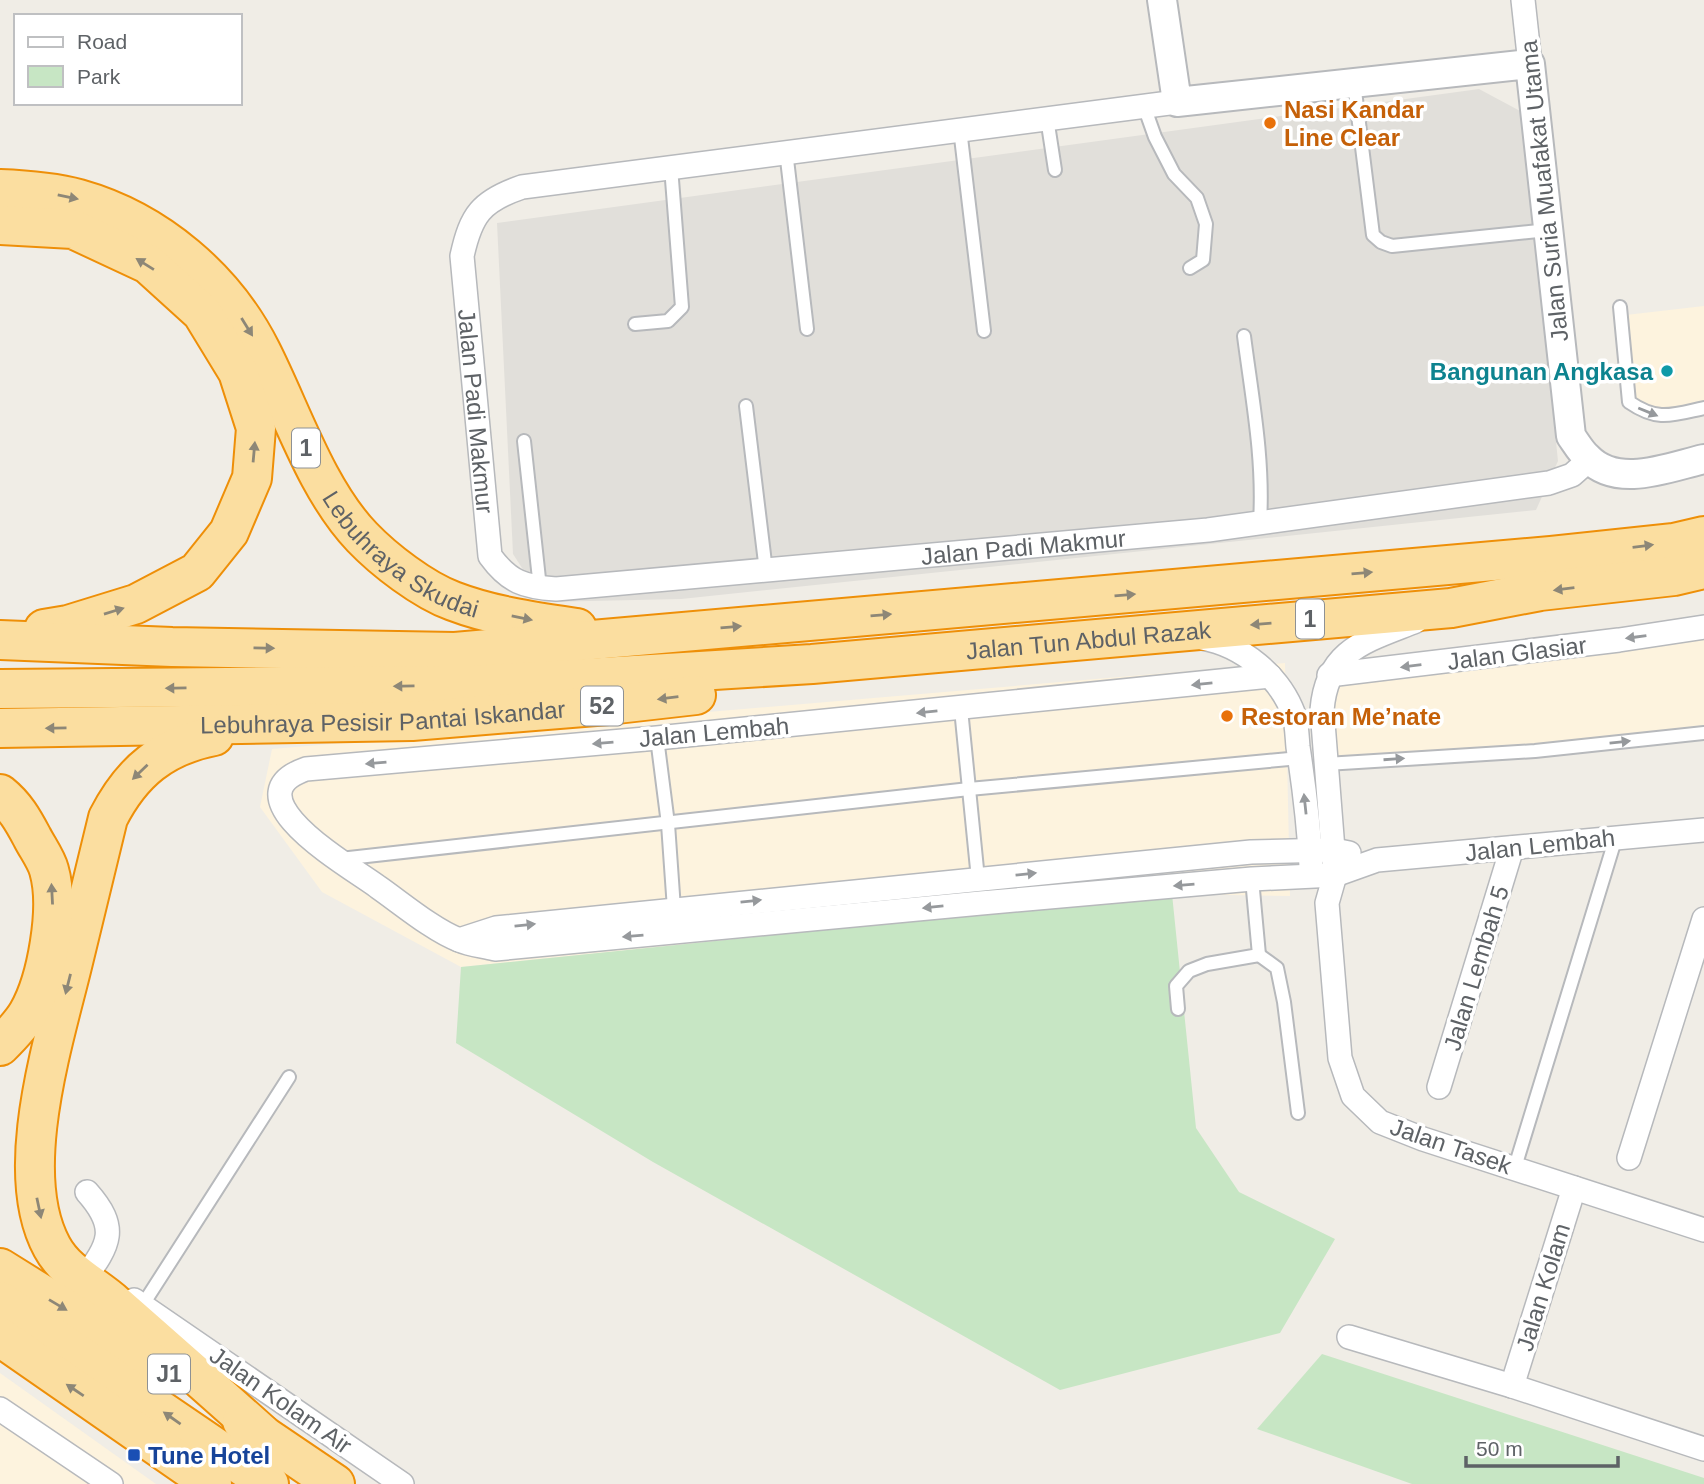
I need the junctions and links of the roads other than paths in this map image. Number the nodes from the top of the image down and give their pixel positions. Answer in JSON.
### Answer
{"nodes":[{"id":1,"x":1522,"y":0,"type":"edge"},
{"id":2,"x":1164,"y":13,"type":"edge"},
{"id":3,"x":1529,"y":51,"type":"junction"},
{"id":4,"x":1354,"y":83,"type":"junction"},
{"id":5,"x":1177,"y":102,"type":"junction"},
{"id":6,"x":1144,"y":106,"type":"junction"},
{"id":7,"x":1047,"y":118,"type":"junction"},
{"id":8,"x":960,"y":129,"type":"junction"},
{"id":9,"x":786,"y":151,"type":"junction"},
{"id":10,"x":671,"y":167,"type":"junction"},
{"id":11,"x":1055,"y":170,"type":"dead end"},
{"id":12,"x":0,"y":189,"type":"edge"},
{"id":13,"x":0,"y":225,"type":"edge"},
{"id":14,"x":1548,"y":230,"type":"junction"},
{"id":15,"x":1190,"y":268,"type":"dead end"},
{"id":16,"x":1620,"y":307,"type":"dead end"},
{"id":17,"x":635,"y":324,"type":"dead end"},
{"id":18,"x":807,"y":329,"type":"dead end"},
{"id":19,"x":984,"y":331,"type":"dead end"},
{"id":20,"x":1244,"y":336,"type":"dead end"},
{"id":21,"x":746,"y":406,"type":"dead end"},
{"id":22,"x":1704,"y":408,"type":"edge"},
{"id":23,"x":524,"y":441,"type":"dead end"},
{"id":24,"x":1704,"y":458,"type":"edge"},
{"id":25,"x":1589,"y":460,"type":"junction"},
{"id":26,"x":1260,"y":522,"type":"junction"},
{"id":27,"x":1704,"y":536,"type":"edge"},
{"id":28,"x":1704,"y":569,"type":"edge"},
{"id":29,"x":766,"y":571,"type":"junction"},
{"id":30,"x":540,"y":588,"type":"junction"},
{"id":31,"x":1451,"y":608,"type":"junction"},
{"id":32,"x":1704,"y":627,"type":"edge"},
{"id":33,"x":663,"y":633,"type":"junction"},
{"id":34,"x":1168,"y":633,"type":"junction"},
{"id":35,"x":0,"y":637,"type":"edge"},
{"id":36,"x":928,"y":652,"type":"junction"},
{"id":37,"x":1329,"y":676,"type":"junction"},
{"id":38,"x":1270,"y":677,"type":"junction"},
{"id":39,"x":0,"y":689,"type":"edge"},
{"id":40,"x":961,"y":709,"type":"junction"},
{"id":41,"x":271,"y":724,"type":"junction"},
{"id":42,"x":0,"y":728,"type":"edge"},
{"id":43,"x":1704,"y":733,"type":"edge"},
{"id":44,"x":657,"y":738,"type":"junction"},
{"id":45,"x":1300,"y":758,"type":"junction"},
{"id":46,"x":1326,"y":764,"type":"junction"},
{"id":47,"x":969,"y":789,"type":"junction"},
{"id":48,"x":0,"y":793,"type":"edge"},
{"id":49,"x":668,"y":824,"type":"junction"},
{"id":50,"x":1704,"y":830,"type":"edge"},
{"id":51,"x":1616,"y":837,"type":"junction"},
{"id":52,"x":1512,"y":848,"type":"junction"},
{"id":53,"x":1334,"y":850,"type":"junction"},
{"id":54,"x":1310,"y":851,"type":"junction"},
{"id":55,"x":337,"y":859,"type":"junction"},
{"id":56,"x":1377,"y":860,"type":"junction"},
{"id":57,"x":1335,"y":875,"type":"junction"},
{"id":58,"x":1311,"y":877,"type":"junction"},
{"id":59,"x":978,"y":879,"type":"junction"},
{"id":60,"x":1252,"y":879,"type":"junction"},
{"id":61,"x":981,"y":903,"type":"junction"},
{"id":62,"x":1327,"y":903,"type":"junction"},
{"id":63,"x":674,"y":909,"type":"junction"},
{"id":64,"x":1704,"y":919,"type":"edge"},
{"id":65,"x":676,"y":933,"type":"junction"},
{"id":66,"x":458,"y":940,"type":"junction"},
{"id":67,"x":1259,"y":955,"type":"junction"},
{"id":68,"x":1178,"y":1009,"type":"dead end"},
{"id":69,"x":0,"y":1046,"type":"edge"},
{"id":70,"x":289,"y":1077,"type":"dead end"},
{"id":71,"x":1439,"y":1087,"type":"dead end"},
{"id":72,"x":1298,"y":1113,"type":"dead end"},
{"id":73,"x":1629,"y":1158,"type":"dead end"},
{"id":74,"x":1515,"y":1167,"type":"junction"},
{"id":75,"x":1574,"y":1188,"type":"junction"},
{"id":76,"x":87,"y":1192,"type":"dead end"},
{"id":77,"x":1704,"y":1230,"type":"edge"},
{"id":78,"x":0,"y":1268,"type":"edge"},
{"id":79,"x":88,"y":1274,"type":"junction"},
{"id":80,"x":0,"y":1301,"type":"edge"},
{"id":81,"x":142,"y":1306,"type":"junction"},
{"id":82,"x":1349,"y":1337,"type":"dead end"},
{"id":83,"x":0,"y":1338,"type":"edge"},
{"id":84,"x":1512,"y":1386,"type":"junction"},
{"id":85,"x":0,"y":1409,"type":"edge"},
{"id":86,"x":262,"y":1434,"type":"junction"},
{"id":87,"x":1704,"y":1449,"type":"edge"},
{"id":88,"x":111,"y":1484,"type":"edge"},
{"id":89,"x":212,"y":1484,"type":"edge"},
{"id":90,"x":269,"y":1484,"type":"edge"},
{"id":91,"x":335,"y":1484,"type":"edge"},
{"id":92,"x":402,"y":1484,"type":"edge"}],
"edges":[{"from":1,"to":3,"type":"street","name":"Jalan Suria Muafakat Utama"},
{"from":2,"to":5,"type":"street"},
{"from":3,"to":4,"type":"street","name":"Jalan Padi Makmur"},
{"from":3,"to":14,"type":"street","name":"Jalan Suria Muafakat Utama"},
{"from":4,"to":5,"type":"street","name":"Jalan Padi Makmur"},
{"from":4,"to":14,"type":"lane"},
{"from":5,"to":6,"type":"street","name":"Jalan Padi Makmur"},
{"from":6,"to":7,"type":"street","name":"Jalan Padi Makmur"},
{"from":6,"to":15,"type":"lane"},
{"from":7,"to":8,"type":"street","name":"Jalan Padi Makmur"},
{"from":7,"to":11,"type":"lane"},
{"from":8,"to":9,"type":"street","name":"Jalan Padi Makmur"},
{"from":8,"to":19,"type":"lane"},
{"from":9,"to":10,"type":"street","name":"Jalan Padi Makmur"},
{"from":9,"to":18,"type":"lane"},
{"from":10,"to":17,"type":"lane"},
{"from":10,"to":30,"type":"street","name":"Jalan Padi Makmur"},
{"from":12,"to":33,"type":"highway","name":"Lebuhraya Skudai","number":"1","one_way":true},
{"from":35,"to":13,"type":"highway","one_way":true},
{"from":14,"to":25,"type":"street","name":"Jalan Suria Muafakat Utama"},
{"from":16,"to":22,"type":"lane","one_way":true},
{"from":20,"to":26,"type":"lane"},
{"from":21,"to":29,"type":"lane"},
{"from":23,"to":30,"type":"lane"},
{"from":24,"to":25,"type":"street"},
{"from":25,"to":26,"type":"street","name":"Jalan Padi Makmur"},
{"from":26,"to":29,"type":"street","name":"Jalan Padi Makmur"},
{"from":33,"to":27,"type":"highway","name":"Jalan Tun Abdul Razak","number":"1","one_way":true},
{"from":28,"to":31,"type":"highway","name":"Jalan Tun Abdul Razak","number":"1","one_way":true},
{"from":29,"to":30,"type":"street","name":"Jalan Padi Makmur"},
{"from":31,"to":34,"type":"highway","name":"Jalan Tun Abdul Razak","number":"1","one_way":true},
{"from":31,"to":37,"type":"street"},
{"from":32,"to":37,"type":"street","name":"Jalan Glasiar","one_way":true},
{"from":35,"to":33,"type":"highway","one_way":true},
{"from":34,"to":36,"type":"highway","name":"Jalan Tun Abdul Razak","number":"1"},
{"from":34,"to":38,"type":"street","name":"Jalan Tasek"},
{"from":36,"to":39,"type":"highway","name":"Jalan Tun Abdul Razak","number":"1","one_way":true},
{"from":36,"to":41,"type":"highway","name":"Lebuhraya Pesisir Pantai Iskandar","number":"52","one_way":true},
{"from":37,"to":46,"type":"street","name":"Jalan Tasek"},
{"from":38,"to":40,"type":"street","name":"Jalan Lembah","one_way":true},
{"from":38,"to":45,"type":"street","name":"Jalan Tasek"},
{"from":40,"to":44,"type":"street","name":"Jalan Lembah","one_way":true},
{"from":40,"to":47,"type":"lane"},
{"from":41,"to":42,"type":"highway","name":"Lebuhraya Pesisir Pantai Iskandar","number":"52","one_way":true},
{"from":41,"to":79,"type":"highway","one_way":true},
{"from":46,"to":43,"type":"lane","one_way":true},
{"from":44,"to":49,"type":"lane"},
{"from":44,"to":55,"type":"street","name":"Jalan Lembah","one_way":true},
{"from":45,"to":47,"type":"lane"},
{"from":54,"to":45,"type":"street","name":"Jalan Tasek","one_way":true},
{"from":46,"to":53,"type":"street","name":"Jalan Tasek"},
{"from":47,"to":49,"type":"lane"},
{"from":47,"to":59,"type":"lane"},
{"from":69,"to":48,"type":"highway","one_way":true},
{"from":49,"to":55,"type":"lane"},
{"from":49,"to":63,"type":"lane"},
{"from":50,"to":51,"type":"street","name":"Jalan Lembah"},
{"from":51,"to":52,"type":"street","name":"Jalan Lembah"},
{"from":51,"to":74,"type":"lane"},
{"from":52,"to":56,"type":"street","name":"Jalan Lembah"},
{"from":52,"to":71,"type":"street","name":"Jalan Lembah 5"},
{"from":53,"to":54,"type":"street","name":"Jalan Lembah"},
{"from":53,"to":56,"type":"street","name":"Jalan Lembah"},
{"from":53,"to":57,"type":"street","name":"Jalan Tasek"},
{"from":54,"to":58,"type":"street","name":"Jalan Tasek"},
{"from":59,"to":54,"type":"street","name":"Jalan Lembah","one_way":true},
{"from":55,"to":66,"type":"street","name":"Jalan Lembah"},
{"from":56,"to":57,"type":"street","name":"Jalan Lembah"},
{"from":57,"to":58,"type":"street","name":"Jalan Lembah"},
{"from":57,"to":62,"type":"street","name":"Jalan Tasek"},
{"from":58,"to":60,"type":"street","name":"Jalan Lembah"},
{"from":58,"to":62,"type":"street","name":"Jalan Tasek"},
{"from":59,"to":61,"type":"street"},
{"from":63,"to":59,"type":"street","name":"Jalan Lembah","one_way":true},
{"from":60,"to":61,"type":"street","name":"Jalan Lembah","one_way":true},
{"from":60,"to":67,"type":"lane"},
{"from":61,"to":65,"type":"street","name":"Jalan Lembah","one_way":true},
{"from":62,"to":74,"type":"street","name":"Jalan Tasek"},
{"from":63,"to":65,"type":"street"},
{"from":66,"to":63,"type":"street","name":"Jalan Lembah","one_way":true},
{"from":64,"to":73,"type":"street"},
{"from":65,"to":66,"type":"street","name":"Jalan Lembah","one_way":true},
{"from":67,"to":68,"type":"lane"},
{"from":67,"to":72,"type":"lane"},
{"from":70,"to":81,"type":"lane"},
{"from":74,"to":75,"type":"street","name":"Jalan Tasek"},
{"from":75,"to":77,"type":"street","name":"Jalan Tasek"},
{"from":75,"to":84,"type":"street","name":"Jalan Kolam"},
{"from":76,"to":79,"type":"street"},
{"from":78,"to":86,"type":"highway","number":"J1","one_way":true},
{"from":79,"to":81,"type":"street","name":"Jalan Kolam Air"},
{"from":79,"to":86,"type":"highway"},
{"from":90,"to":80,"type":"highway","number":"J1","one_way":true},
{"from":81,"to":92,"type":"street","name":"Jalan Kolam Air"},
{"from":82,"to":84,"type":"street"},
{"from":89,"to":83,"type":"highway","one_way":true},
{"from":84,"to":87,"type":"street"},
{"from":85,"to":88,"type":"street"},
{"from":86,"to":91,"type":"highway","number":"J1"}]}
